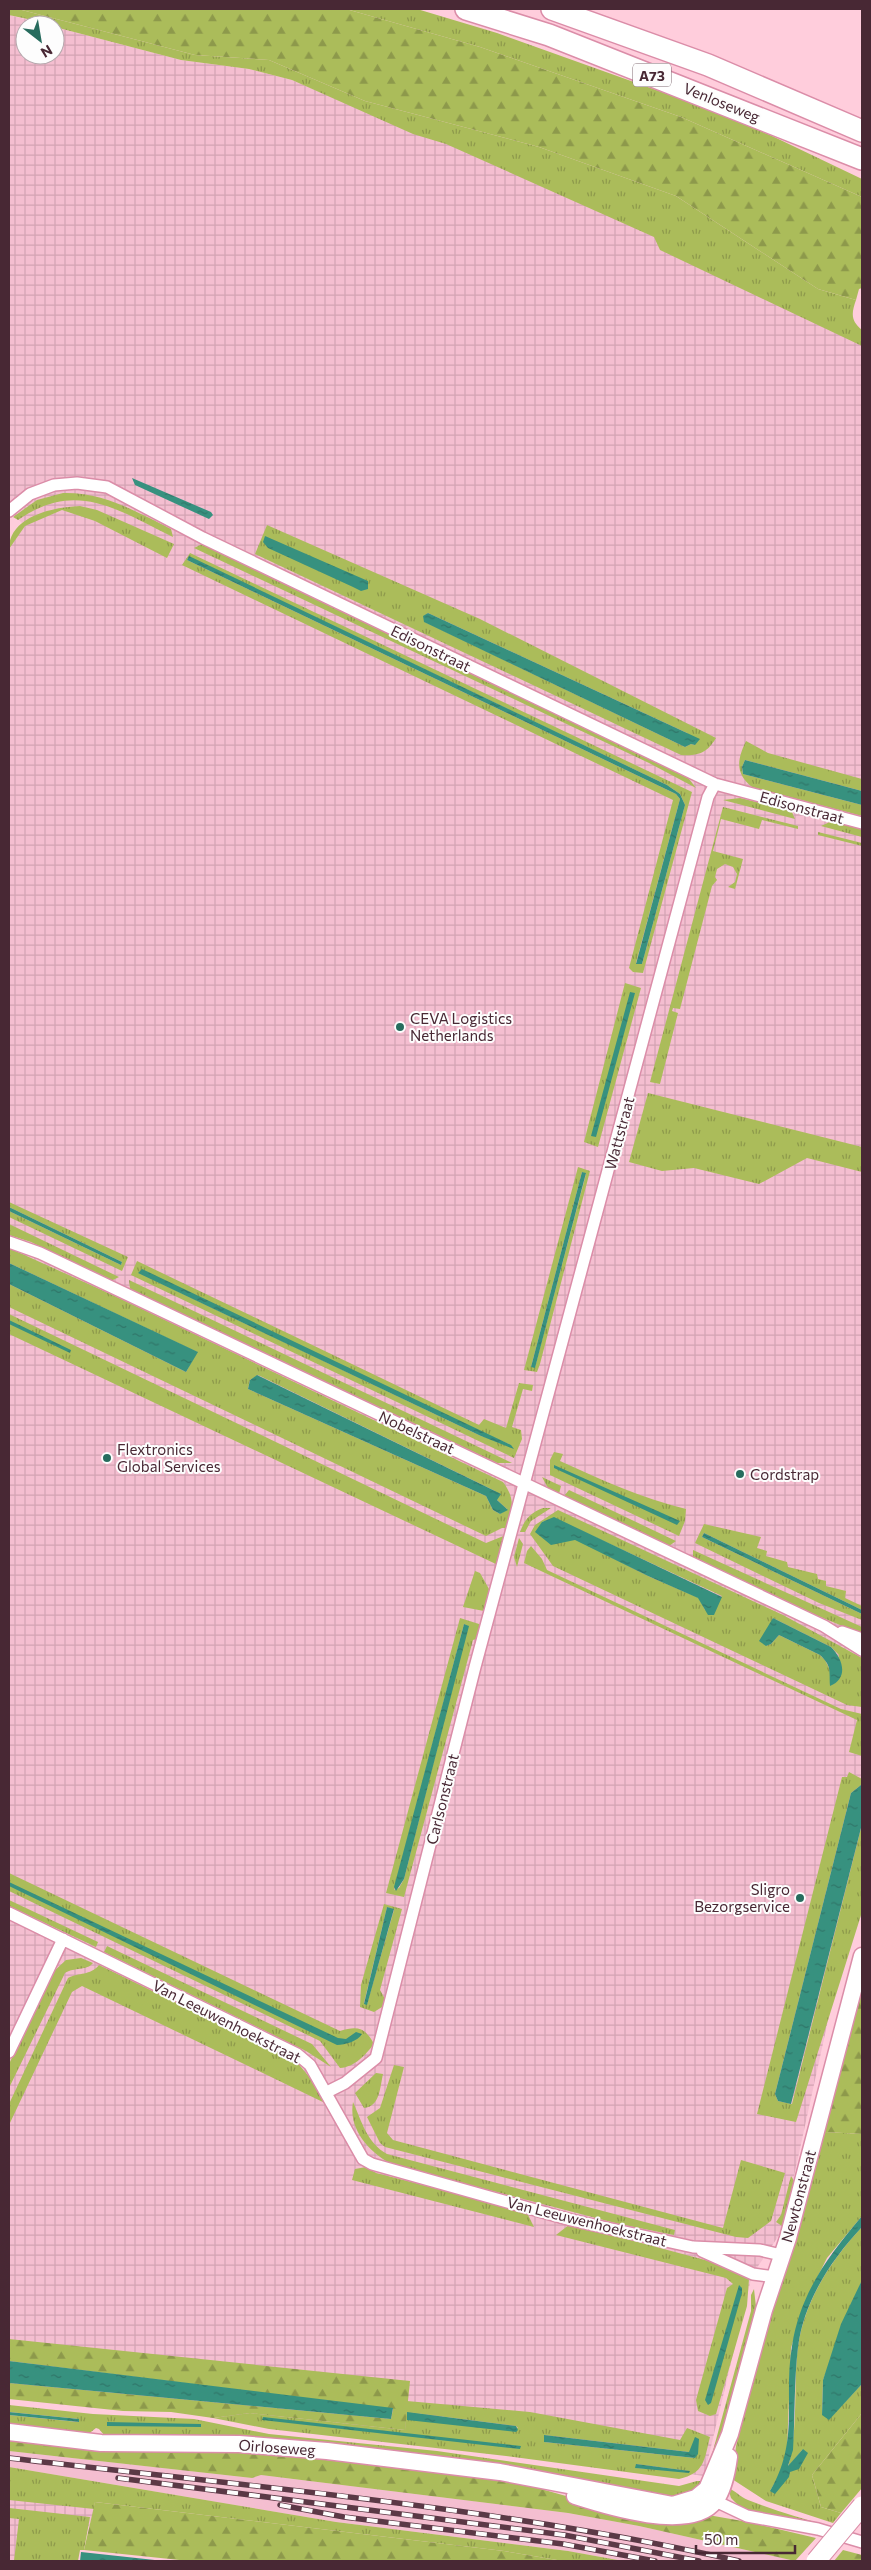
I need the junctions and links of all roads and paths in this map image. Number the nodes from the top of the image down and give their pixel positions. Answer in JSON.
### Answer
{"nodes":[{"id":1,"x":466,"y":9,"type":"edge"},
{"id":2,"x":552,"y":9,"type":"edge"},
{"id":3,"x":862,"y":131,"type":"edge"},
{"id":4,"x":862,"y":159,"type":"edge"},
{"id":5,"x":9,"y":511,"type":"edge"},
{"id":6,"x":715,"y":784,"type":"junction"},
{"id":7,"x":862,"y":823,"type":"edge"},
{"id":8,"x":9,"y":1242,"type":"edge"},
{"id":9,"x":525,"y":1483,"type":"junction"},
{"id":10,"x":824,"y":1626,"type":"junction"},
{"id":11,"x":862,"y":1639,"type":"edge"},
{"id":12,"x":862,"y":1650,"type":"edge"},
{"id":13,"x":9,"y":1913,"type":"edge"},
{"id":14,"x":63,"y":1939,"type":"junction"},
{"id":15,"x":862,"y":1956,"type":"edge"},
{"id":16,"x":9,"y":2052,"type":"edge"},
{"id":17,"x":327,"y":2092,"type":"junction"},
{"id":18,"x":693,"y":2247,"type":"junction"},
{"id":19,"x":781,"y":2255,"type":"junction"},
{"id":20,"x":775,"y":2277,"type":"junction"},
{"id":21,"x":9,"y":2432,"type":"edge"},
{"id":22,"x":709,"y":2498,"type":"junction"},
{"id":23,"x":862,"y":2506,"type":"edge"},
{"id":24,"x":862,"y":2542,"type":"edge"},
{"id":25,"x":816,"y":2561,"type":"edge"}],
"edges":[{"from":1,"to":4,"type":"highway","name":"Venloseweg","number":"A73"},
{"from":2,"to":3,"type":"highway","name":"Venloseweg","number":"A73"},
{"from":5,"to":6,"type":"street","name":"Edisonstraat"},
{"from":6,"to":7,"type":"street","name":"Edisonstraat"},
{"from":6,"to":9,"type":"street","name":"Wattstraat"},
{"from":8,"to":9,"type":"street","name":"Nobelstraat"},
{"from":9,"to":10,"type":"street","name":"Nobelstraat"},
{"from":9,"to":17,"type":"street","name":"Carlsonstraat"},
{"from":10,"to":11,"type":"street","name":"Nobelstraat"},
{"from":10,"to":12,"type":"street","name":"Nobelstraat"},
{"from":13,"to":14,"type":"street","name":"Van Leeuwenhoekstraat"},
{"from":14,"to":16,"type":"street"},
{"from":14,"to":17,"type":"street","name":"Van Leeuwenhoekstraat"},
{"from":15,"to":19,"type":"street","name":"Newtonstraat"},
{"from":17,"to":18,"type":"street","name":"Van Leeuwenhoekstraat"},
{"from":18,"to":19,"type":"street","name":"Van Leeuwenhoekstraat"},
{"from":18,"to":20,"type":"street","name":"Van Leeuwenhoekstraat"},
{"from":19,"to":20,"type":"street","name":"Newtonstraat"},
{"from":20,"to":22,"type":"street","name":"Newtonstraat"},
{"from":21,"to":22,"type":"street","name":"Oirloseweg"},
{"from":22,"to":24,"type":"street"},
{"from":23,"to":25,"type":"main road","bridge":true}]}
